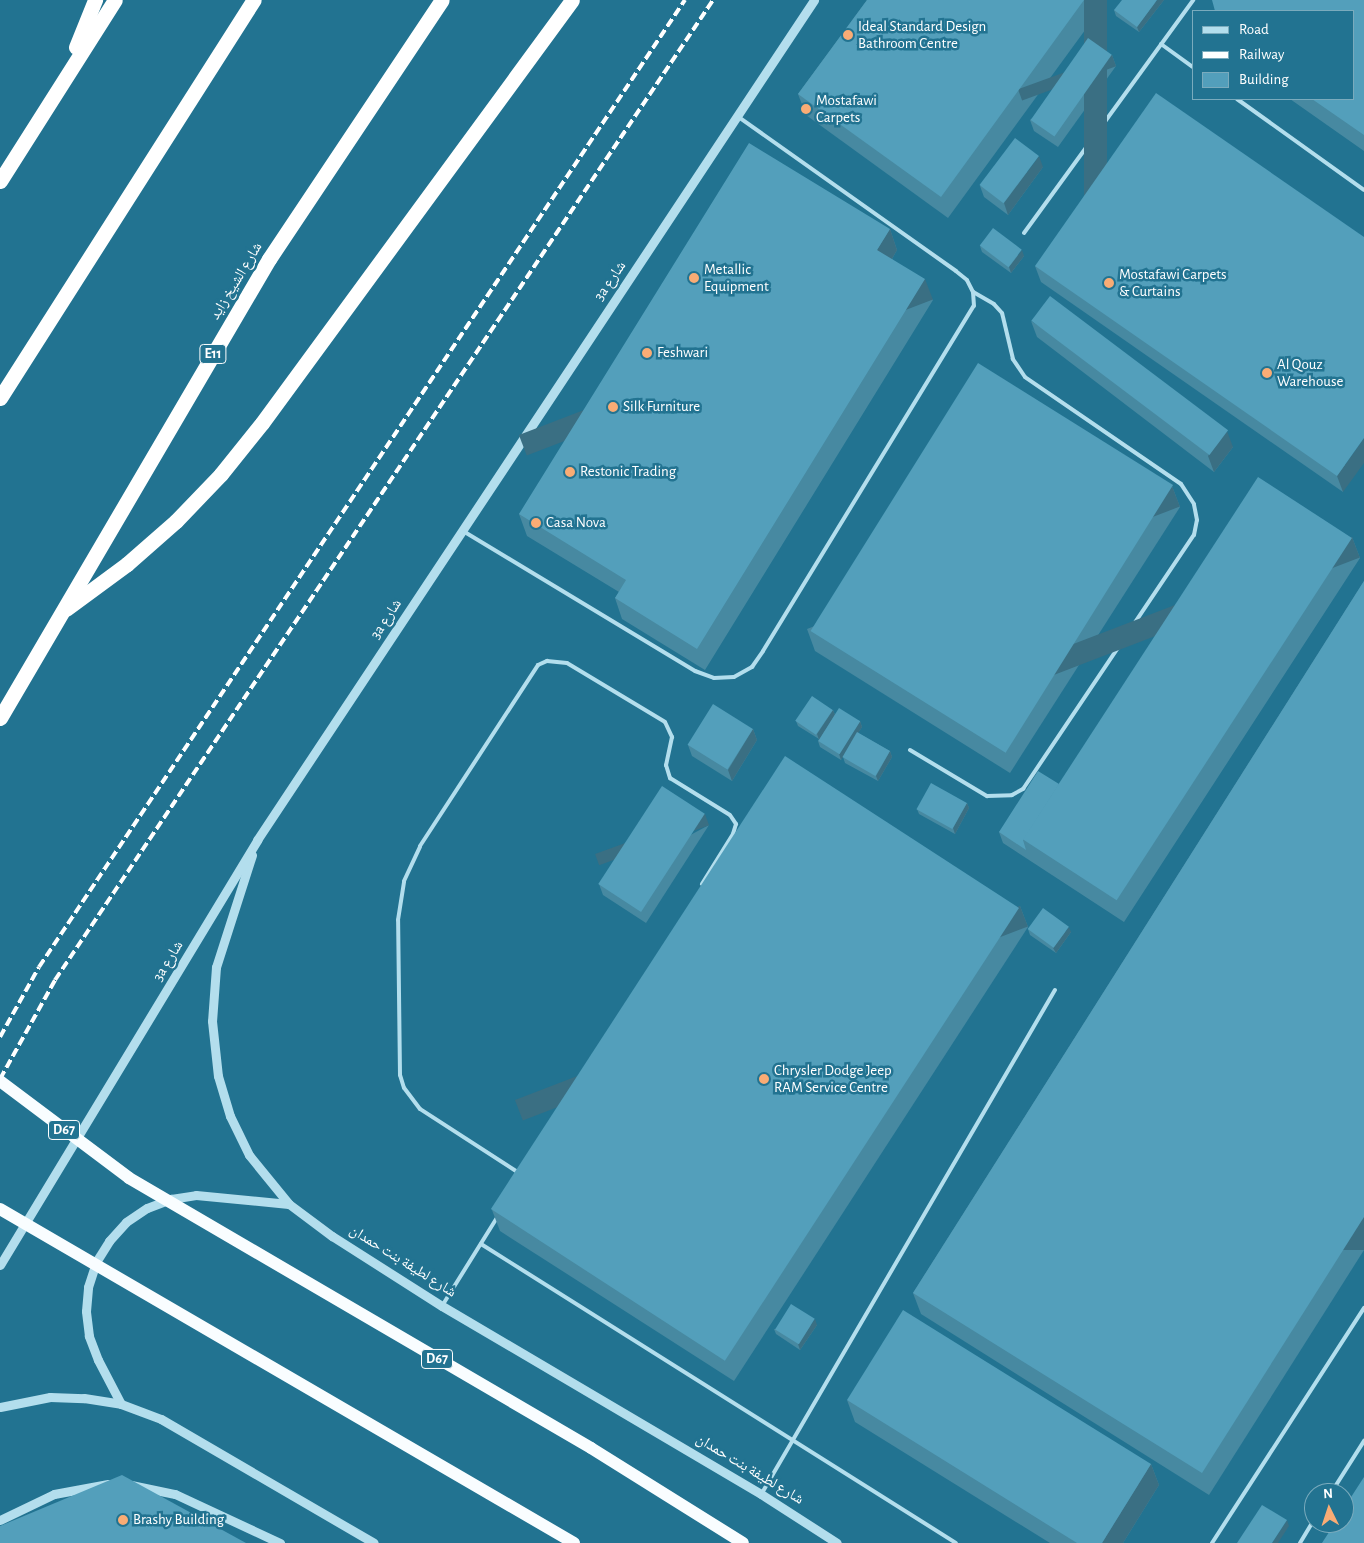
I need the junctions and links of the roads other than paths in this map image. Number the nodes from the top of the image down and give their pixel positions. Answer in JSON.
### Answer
{"nodes":[{"id":1,"x":95,"y":0,"type":"edge"},
{"id":2,"x":115,"y":0,"type":"edge"},
{"id":3,"x":254,"y":0,"type":"edge"},
{"id":4,"x":442,"y":0,"type":"edge"},
{"id":5,"x":572,"y":0,"type":"edge"},
{"id":6,"x":814,"y":0,"type":"edge"},
{"id":7,"x":1192,"y":0,"type":"edge"},
{"id":8,"x":1161,"y":44,"type":"junction"},
{"id":9,"x":1192,"y":65,"type":"edge"},
{"id":10,"x":65,"y":74,"type":"junction"},
{"id":11,"x":1238,"y":100,"type":"edge"},
{"id":12,"x":736,"y":116,"type":"junction"},
{"id":13,"x":0,"y":181,"type":"edge"},
{"id":14,"x":1364,"y":190,"type":"edge"},
{"id":15,"x":1024,"y":233,"type":"dead end"},
{"id":16,"x":973,"y":292,"type":"junction"},
{"id":17,"x":0,"y":398,"type":"edge"},
{"id":18,"x":461,"y":530,"type":"junction"},
{"id":19,"x":61,"y":613,"type":"junction"},
{"id":20,"x":0,"y":718,"type":"edge"},
{"id":21,"x":910,"y":750,"type":"dead end"},
{"id":22,"x":257,"y":840,"type":"junction"},
{"id":23,"x":698,"y":892,"type":"edge"},
{"id":24,"x":1054,"y":990,"type":"dead end"},
{"id":25,"x":0,"y":1081,"type":"edge"},
{"id":26,"x":519,"y":1183,"type":"edge"},
{"id":27,"x":289,"y":1204,"type":"junction"},
{"id":28,"x":0,"y":1209,"type":"edge"},
{"id":29,"x":502,"y":1211,"type":"edge"},
{"id":30,"x":481,"y":1244,"type":"junction"},
{"id":31,"x":0,"y":1265,"type":"edge"},
{"id":32,"x":442,"y":1306,"type":"junction"},
{"id":33,"x":1364,"y":1308,"type":"edge"},
{"id":34,"x":121,"y":1404,"type":"junction"},
{"id":35,"x":0,"y":1407,"type":"edge"},
{"id":36,"x":793,"y":1440,"type":"junction"},
{"id":37,"x":1364,"y":1441,"type":"edge"},
{"id":38,"x":1337,"y":1483,"type":"edge"},
{"id":39,"x":761,"y":1494,"type":"junction"},
{"id":40,"x":0,"y":1520,"type":"edge"},
{"id":41,"x":280,"y":1543,"type":"edge"},
{"id":42,"x":374,"y":1543,"type":"edge"},
{"id":43,"x":574,"y":1543,"type":"edge"},
{"id":44,"x":743,"y":1543,"type":"edge"},
{"id":45,"x":837,"y":1543,"type":"edge"},
{"id":46,"x":956,"y":1543,"type":"edge"},
{"id":47,"x":1212,"y":1543,"type":"edge"}],
"edges":[{"from":1,"to":10,"type":"highway"},
{"from":2,"to":10,"type":"highway"},
{"from":3,"to":17,"type":"highway"},
{"from":4,"to":19,"type":"highway","name":"شارع الشيخ زايد","number":"E11"},
{"from":5,"to":19,"type":"highway"},
{"from":6,"to":12,"type":"street","name":"3a شارع"},
{"from":7,"to":8,"type":"lane"},
{"from":8,"to":9,"type":"lane"},
{"from":8,"to":15,"type":"lane"},
{"from":10,"to":13,"type":"highway"},
{"from":11,"to":14,"type":"lane"},
{"from":12,"to":16,"type":"lane"},
{"from":12,"to":18,"type":"street","name":"3a شارع"},
{"from":16,"to":18,"type":"lane"},
{"from":16,"to":21,"type":"lane"},
{"from":18,"to":22,"type":"street","name":"3a شارع"},
{"from":19,"to":20,"type":"highway","name":"شارع الشيخ زايد","number":"E11"},
{"from":22,"to":27,"type":"street","name":"شارع لطيفة بنت حمدان"},
{"from":22,"to":31,"type":"street","name":"3a شارع"},
{"from":23,"to":26,"type":"lane"},
{"from":24,"to":36,"type":"lane"},
{"from":25,"to":44,"type":"main road","number":"D67","bridge":true},
{"from":27,"to":32,"type":"street","name":"شارع لطيفة بنت حمدان"},
{"from":27,"to":34,"type":"street"},
{"from":28,"to":43,"type":"main road","bridge":true},
{"from":29,"to":30,"type":"lane"},
{"from":30,"to":32,"type":"lane"},
{"from":30,"to":36,"type":"lane"},
{"from":32,"to":39,"type":"street","name":"شارع لطيفة بنت حمدان"},
{"from":33,"to":47,"type":"lane"},
{"from":34,"to":35,"type":"street"},
{"from":34,"to":42,"type":"street"},
{"from":36,"to":39,"type":"lane"},
{"from":36,"to":46,"type":"lane"},
{"from":37,"to":38,"type":"lane"},
{"from":39,"to":45,"type":"street","name":"شارع لطيفة بنت حمدان"},
{"from":40,"to":41,"type":"street"}]}
